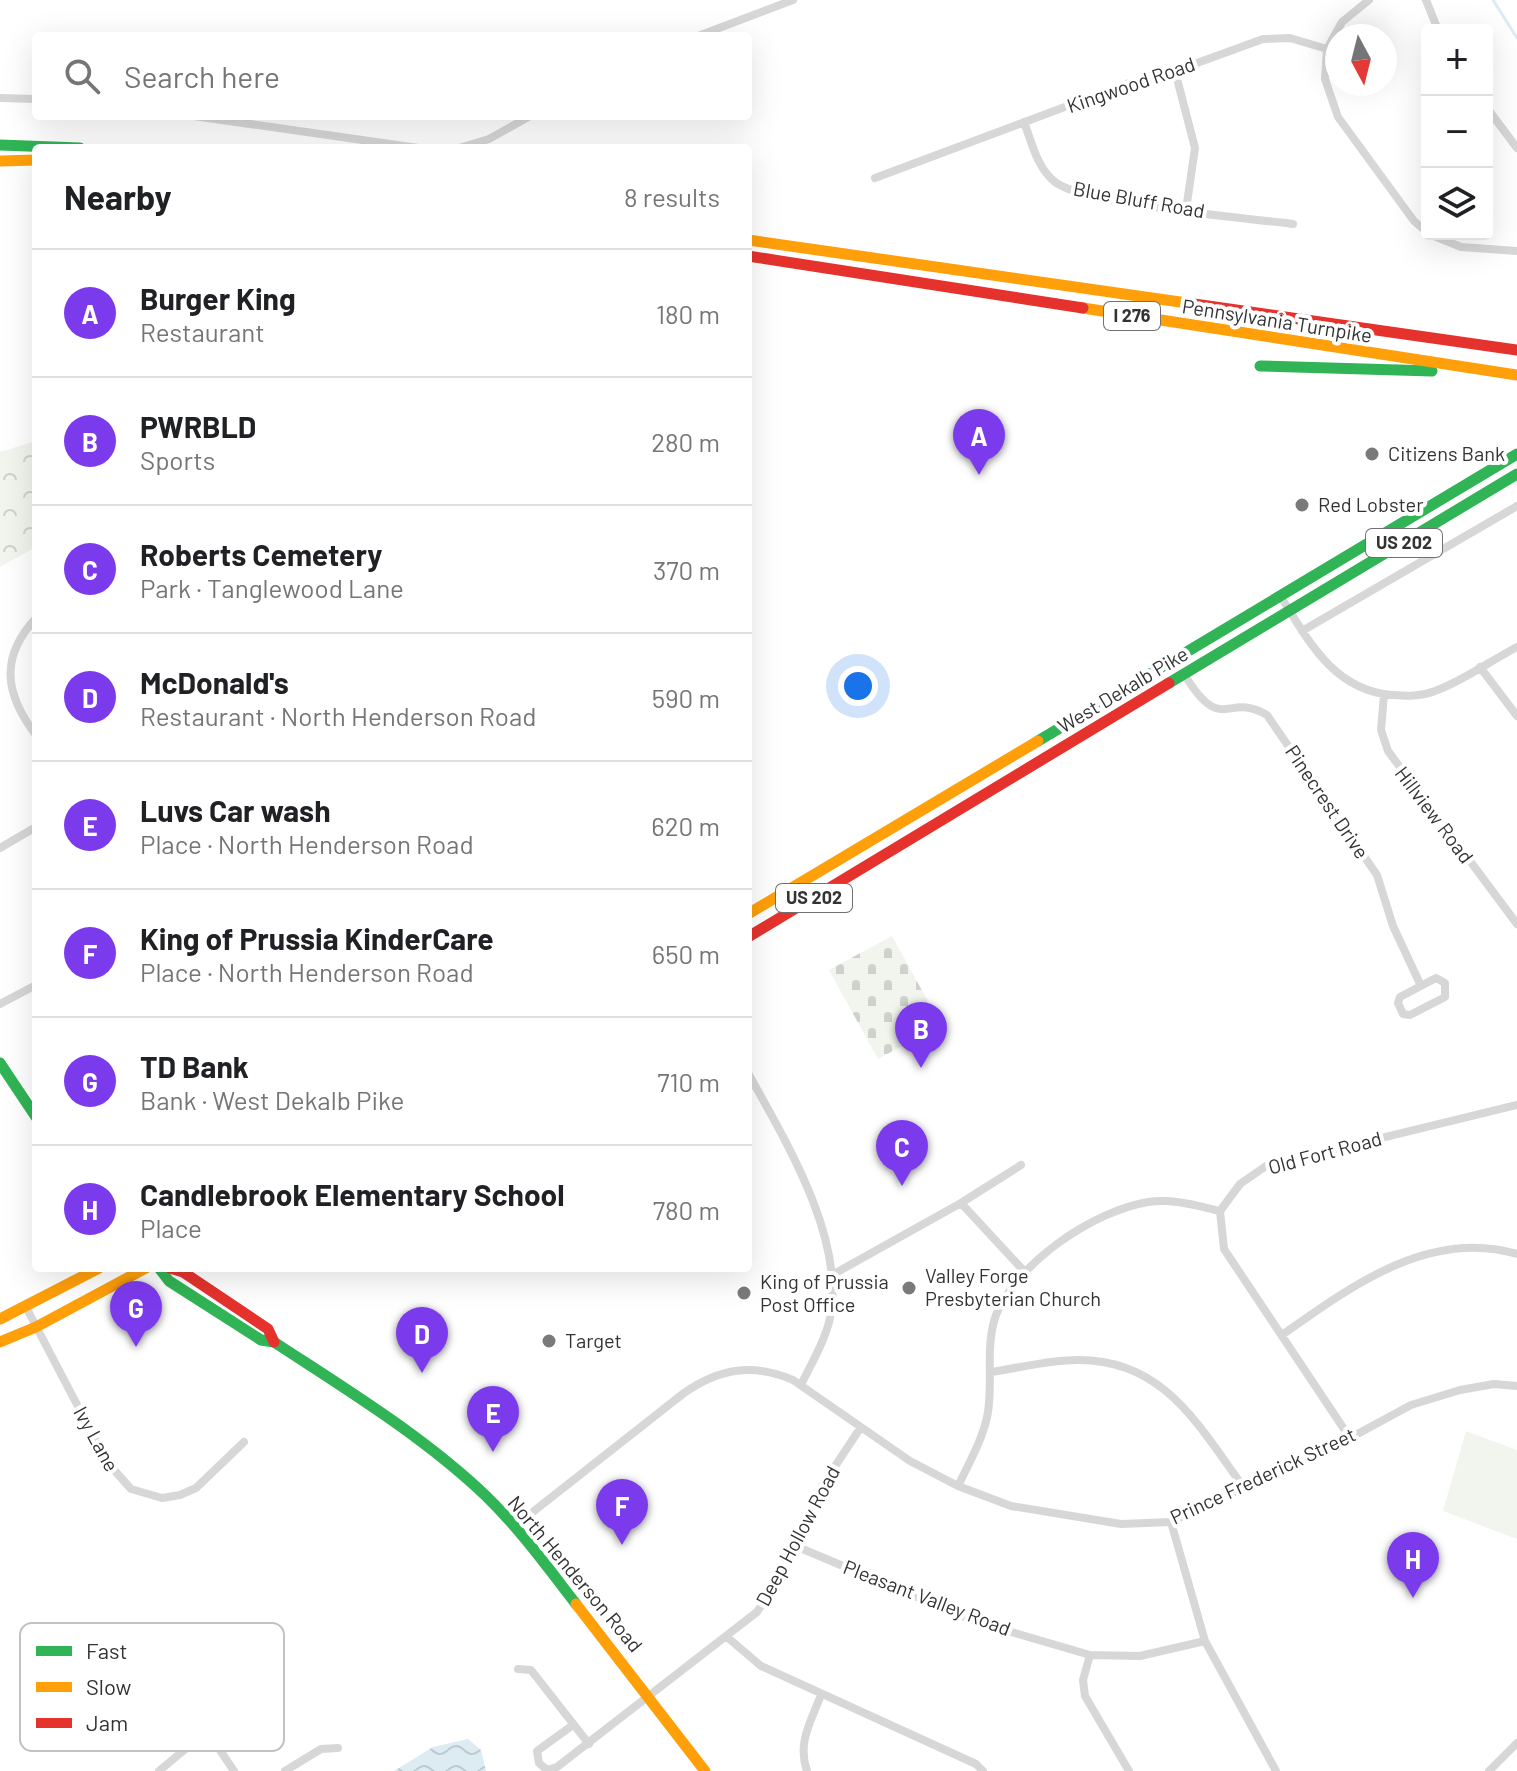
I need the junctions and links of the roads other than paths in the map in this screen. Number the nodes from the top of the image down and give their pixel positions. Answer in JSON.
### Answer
{"nodes":[{"id":1,"x":793,"y":0,"type":"edge"},
{"id":2,"x":1369,"y":0,"type":"edge"},
{"id":3,"x":1426,"y":0,"type":"edge"},
{"id":4,"x":1341,"y":24,"type":"edge"},
{"id":5,"x":1436,"y":24,"type":"edge"},
{"id":6,"x":709,"y":32,"type":"edge"},
{"id":7,"x":1325,"y":48,"type":"edge"},
{"id":8,"x":1175,"y":71,"type":"junction"},
{"id":9,"x":1331,"y":96,"type":"edge"},
{"id":10,"x":0,"y":98,"type":"edge"},
{"id":11,"x":32,"y":99,"type":"edge"},
{"id":12,"x":1493,"y":116,"type":"edge"},
{"id":13,"x":222,"y":120,"type":"edge"},
{"id":14,"x":523,"y":120,"type":"edge"},
{"id":15,"x":1024,"y":122,"type":"junction"},
{"id":16,"x":390,"y":144,"type":"edge"},
{"id":17,"x":472,"y":144,"type":"edge"},
{"id":18,"x":0,"y":145,"type":"edge"},
{"id":19,"x":32,"y":146,"type":"edge"},
{"id":20,"x":1517,"y":148,"type":"edge"},
{"id":21,"x":32,"y":160,"type":"edge"},
{"id":22,"x":0,"y":161,"type":"edge"},
{"id":23,"x":875,"y":178,"type":"dead end"},
{"id":24,"x":1186,"y":210,"type":"junction"},
{"id":25,"x":1293,"y":224,"type":"dead end"},
{"id":26,"x":1421,"y":227,"type":"edge"},
{"id":27,"x":1444,"y":240,"type":"edge"},
{"id":28,"x":752,"y":241,"type":"edge"},
{"id":29,"x":1517,"y":251,"type":"edge"},
{"id":30,"x":752,"y":257,"type":"edge"},
{"id":31,"x":1517,"y":350,"type":"edge"},
{"id":32,"x":1260,"y":366,"type":"dead end"},
{"id":33,"x":1517,"y":376,"type":"edge"},
{"id":34,"x":1517,"y":454,"type":"edge"},
{"id":35,"x":1517,"y":474,"type":"edge"},
{"id":36,"x":1517,"y":506,"type":"edge"},
{"id":37,"x":1281,"y":597,"type":"junction"},
{"id":38,"x":1291,"y":613,"type":"junction"},
{"id":39,"x":32,"y":622,"type":"edge"},
{"id":40,"x":1302,"y":631,"type":"junction"},
{"id":41,"x":1517,"y":647,"type":"edge"},
{"id":42,"x":1480,"y":667,"type":"junction"},
{"id":43,"x":1184,"y":674,"type":"junction"},
{"id":44,"x":1384,"y":694,"type":"junction"},
{"id":45,"x":1517,"y":716,"type":"edge"},
{"id":46,"x":32,"y":730,"type":"edge"},
{"id":47,"x":32,"y":829,"type":"edge"},
{"id":48,"x":0,"y":848,"type":"edge"},
{"id":49,"x":752,"y":912,"type":"edge"},
{"id":50,"x":1517,"y":924,"type":"edge"},
{"id":51,"x":752,"y":935,"type":"edge"},
{"id":52,"x":1421,"y":986,"type":"junction"},
{"id":53,"x":32,"y":987,"type":"edge"},
{"id":54,"x":0,"y":1004,"type":"edge"},
{"id":55,"x":0,"y":1063,"type":"edge"},
{"id":56,"x":752,"y":1081,"type":"edge"},
{"id":57,"x":1517,"y":1105,"type":"edge"},
{"id":58,"x":32,"y":1111,"type":"edge"},
{"id":59,"x":1021,"y":1165,"type":"dead end"},
{"id":60,"x":961,"y":1203,"type":"junction"},
{"id":61,"x":1220,"y":1211,"type":"junction"},
{"id":62,"x":1517,"y":1254,"type":"edge"},
{"id":63,"x":1024,"y":1271,"type":"junction"},
{"id":64,"x":92,"y":1272,"type":"edge"},
{"id":65,"x":139,"y":1272,"type":"edge"},
{"id":66,"x":162,"y":1272,"type":"edge"},
{"id":67,"x":183,"y":1272,"type":"edge"},
{"id":68,"x":832,"y":1275,"type":"junction"},
{"id":69,"x":26,"y":1307,"type":"junction"},
{"id":70,"x":0,"y":1319,"type":"edge"},
{"id":71,"x":36,"y":1327,"type":"junction"},
{"id":72,"x":1282,"y":1335,"type":"junction"},
{"id":73,"x":0,"y":1342,"type":"edge"},
{"id":74,"x":274,"y":1342,"type":"junction"},
{"id":75,"x":991,"y":1372,"type":"junction"},
{"id":76,"x":801,"y":1385,"type":"junction"},
{"id":77,"x":1517,"y":1386,"type":"edge"},
{"id":78,"x":861,"y":1427,"type":"junction"},
{"id":79,"x":1350,"y":1438,"type":"junction"},
{"id":80,"x":244,"y":1442,"type":"dead end"},
{"id":81,"x":958,"y":1486,"type":"junction"},
{"id":82,"x":1245,"y":1489,"type":"junction"},
{"id":83,"x":1171,"y":1522,"type":"junction"},
{"id":84,"x":515,"y":1526,"type":"junction"},
{"id":85,"x":793,"y":1545,"type":"junction"},
{"id":86,"x":727,"y":1637,"type":"junction"},
{"id":87,"x":1205,"y":1641,"type":"junction"},
{"id":88,"x":1090,"y":1655,"type":"junction"},
{"id":89,"x":518,"y":1669,"type":"dead end"},
{"id":90,"x":821,"y":1695,"type":"junction"},
{"id":91,"x":651,"y":1697,"type":"junction"},
{"id":92,"x":573,"y":1725,"type":"junction"},
{"id":93,"x":1517,"y":1743,"type":"edge"},
{"id":94,"x":589,"y":1744,"type":"junction"},
{"id":95,"x":338,"y":1748,"type":"dead end"},
{"id":96,"x":183,"y":1751,"type":"edge"},
{"id":97,"x":223,"y":1751,"type":"edge"},
{"id":98,"x":159,"y":1771,"type":"edge"},
{"id":99,"x":234,"y":1771,"type":"edge"},
{"id":100,"x":285,"y":1771,"type":"edge"},
{"id":101,"x":705,"y":1771,"type":"edge"},
{"id":102,"x":807,"y":1771,"type":"edge"},
{"id":103,"x":983,"y":1771,"type":"edge"},
{"id":104,"x":1129,"y":1771,"type":"edge"},
{"id":105,"x":1276,"y":1771,"type":"edge"},
{"id":106,"x":1489,"y":1771,"type":"edge"}],
"edges":[{"from":1,"to":6,"type":"street"},
{"from":2,"to":4,"type":"street"},
{"from":3,"to":5,"type":"street"},
{"from":7,"to":8,"type":"street","name":"Kingwood Road"},
{"from":8,"to":15,"type":"street","name":"Kingwood Road"},
{"from":8,"to":24,"type":"street"},
{"from":9,"to":26,"type":"street"},
{"from":10,"to":11,"type":"street"},
{"from":12,"to":20,"type":"street"},
{"from":13,"to":16,"type":"street"},
{"from":14,"to":17,"type":"street"},
{"from":15,"to":23,"type":"street","name":"Kingwood Road"},
{"from":15,"to":24,"type":"street","name":"Blue Bluff Road"},
{"from":18,"to":19,"type":"main road"},
{"from":21,"to":22,"type":"main road"},
{"from":24,"to":25,"type":"street","name":"Blue Bluff Road"},
{"from":27,"to":29,"type":"street"},
{"from":28,"to":31,"type":"main road","name":"Pennsylvania Turnpike","number":"I 276"},
{"from":30,"to":33,"type":"main road","name":"Pennsylvania Turnpike","number":"I 276"},
{"from":32,"to":33,"type":"main road"},
{"from":34,"to":37,"type":"main road","name":"West Dekalb Pike","number":"US 202"},
{"from":35,"to":38,"type":"main road","name":"West Dekalb Pike","number":"US 202"},
{"from":36,"to":40,"type":"street"},
{"from":37,"to":38,"type":"street"},
{"from":37,"to":49,"type":"main road","name":"West Dekalb Pike","number":"US 202"},
{"from":38,"to":40,"type":"street"},
{"from":38,"to":43,"type":"main road","name":"West Dekalb Pike","number":"US 202"},
{"from":39,"to":46,"type":"street"},
{"from":40,"to":44,"type":"street"},
{"from":41,"to":42,"type":"street"},
{"from":42,"to":44,"type":"street"},
{"from":42,"to":45,"type":"street"},
{"from":43,"to":51,"type":"main road","name":"West Dekalb Pike","number":"US 202"},
{"from":43,"to":52,"type":"street","name":"Pinecrest Drive"},
{"from":44,"to":50,"type":"street","name":"Hillview Road"},
{"from":47,"to":48,"type":"street"},
{"from":52,"to":52,"type":"street"},
{"from":53,"to":54,"type":"street"},
{"from":55,"to":58,"type":"main road"},
{"from":56,"to":68,"type":"street"},
{"from":57,"to":61,"type":"street","name":"Old Fort Road"},
{"from":59,"to":60,"type":"street"},
{"from":60,"to":63,"type":"street"},
{"from":60,"to":68,"type":"street"},
{"from":61,"to":63,"type":"street"},
{"from":61,"to":72,"type":"street"},
{"from":62,"to":72,"type":"street"},
{"from":63,"to":75,"type":"street"},
{"from":64,"to":69,"type":"main road"},
{"from":65,"to":71,"type":"main road"},
{"from":66,"to":74,"type":"main road","name":"North Henderson Road"},
{"from":67,"to":74,"type":"main road","name":"North Henderson Road"},
{"from":68,"to":76,"type":"street"},
{"from":69,"to":70,"type":"main road"},
{"from":69,"to":71,"type":"street","name":"Ivy Lane"},
{"from":71,"to":73,"type":"main road"},
{"from":71,"to":80,"type":"street","name":"Ivy Lane"},
{"from":72,"to":79,"type":"street"},
{"from":74,"to":84,"type":"main road","name":"North Henderson Road"},
{"from":75,"to":81,"type":"street"},
{"from":75,"to":82,"type":"street"},
{"from":76,"to":78,"type":"street","name":"Prince Frederick Street"},
{"from":76,"to":84,"type":"street","name":"Prince Frederick Street"},
{"from":77,"to":79,"type":"street","name":"Prince Frederick Street"},
{"from":78,"to":81,"type":"street","name":"Prince Frederick Street"},
{"from":78,"to":85,"type":"street","name":"Deep Hollow Road"},
{"from":79,"to":82,"type":"street","name":"Prince Frederick Street"},
{"from":81,"to":83,"type":"street","name":"Prince Frederick Street"},
{"from":82,"to":83,"type":"street","name":"Prince Frederick Street"},
{"from":83,"to":87,"type":"street"},
{"from":84,"to":91,"type":"main road","name":"North Henderson Road"},
{"from":85,"to":86,"type":"street","name":"Deep Hollow Road"},
{"from":85,"to":88,"type":"street","name":"Pleasant Valley Road"},
{"from":86,"to":90,"type":"street"},
{"from":86,"to":91,"type":"street","name":"Deep Hollow Road"},
{"from":87,"to":88,"type":"street","name":"Pleasant Valley Road"},
{"from":87,"to":105,"type":"street"},
{"from":88,"to":104,"type":"street"},
{"from":89,"to":92,"type":"street"},
{"from":90,"to":102,"type":"street"},
{"from":90,"to":103,"type":"street"},
{"from":91,"to":94,"type":"street","name":"Deep Hollow Road"},
{"from":91,"to":101,"type":"main road","name":"North Henderson Road"},
{"from":92,"to":94,"type":"street"},
{"from":92,"to":94,"type":"street","name":"Deep Hollow Road"},
{"from":93,"to":106,"type":"street"},
{"from":95,"to":100,"type":"street"},
{"from":96,"to":98,"type":"street"},
{"from":97,"to":99,"type":"street"}]}
